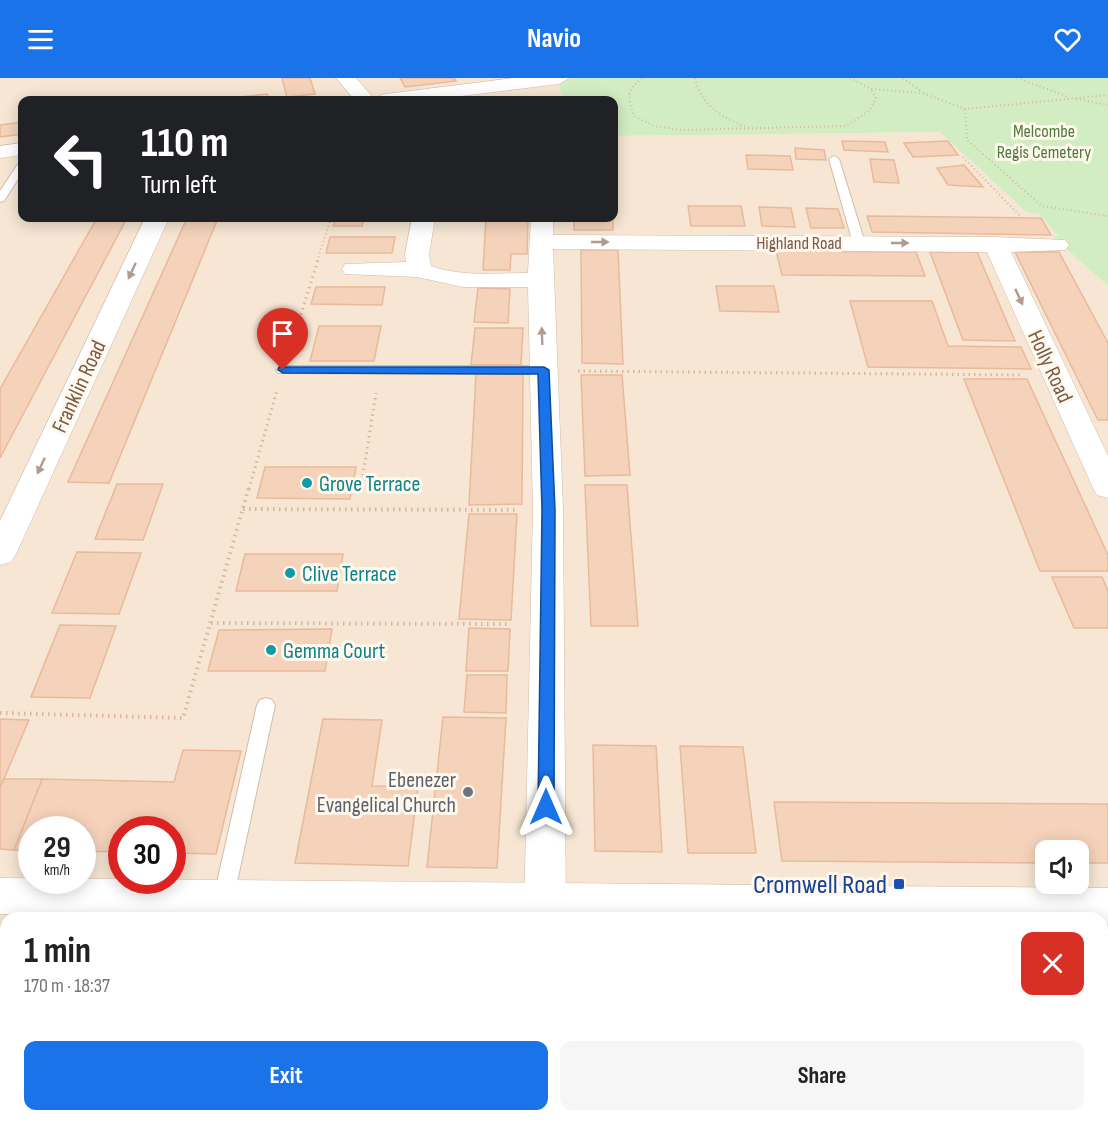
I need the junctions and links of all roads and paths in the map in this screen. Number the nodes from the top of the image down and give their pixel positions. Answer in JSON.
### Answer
{"nodes":[{"id":1,"x":346,"y":78,"type":"edge"},
{"id":2,"x":642,"y":78,"type":"edge"},
{"id":3,"x":695,"y":78,"type":"edge"},
{"id":4,"x":850,"y":78,"type":"edge"},
{"id":5,"x":903,"y":78,"type":"edge"},
{"id":6,"x":1017,"y":78,"type":"edge"},
{"id":7,"x":549,"y":86,"type":"edge"},
{"id":8,"x":872,"y":88,"type":"junction"},
{"id":9,"x":923,"y":93,"type":"junction"},
{"id":10,"x":1108,"y":95,"type":"edge"},
{"id":11,"x":362,"y":96,"type":"edge"},
{"id":12,"x":433,"y":96,"type":"edge"},
{"id":13,"x":1070,"y":98,"type":"junction"},
{"id":14,"x":1108,"y":105,"type":"edge"},
{"id":15,"x":965,"y":109,"type":"junction"},
{"id":16,"x":757,"y":129,"type":"junction"},
{"id":17,"x":18,"y":150,"type":"edge"},
{"id":18,"x":0,"y":152,"type":"edge"},
{"id":19,"x":963,"y":157,"type":"dead end"},
{"id":20,"x":834,"y":159,"type":"dead end"},
{"id":21,"x":18,"y":172,"type":"edge"},
{"id":22,"x":0,"y":199,"type":"edge"},
{"id":23,"x":1108,"y":216,"type":"edge"},
{"id":24,"x":1021,"y":218,"type":"dead end"},
{"id":25,"x":155,"y":222,"type":"edge"},
{"id":26,"x":330,"y":222,"type":"edge"},
{"id":27,"x":422,"y":222,"type":"edge"},
{"id":28,"x":541,"y":230,"type":"edge"},
{"id":29,"x":859,"y":243,"type":"junction"},
{"id":30,"x":995,"y":244,"type":"junction"},
{"id":31,"x":1057,"y":245,"type":"dead end"},
{"id":32,"x":354,"y":269,"type":"dead end"},
{"id":33,"x":420,"y":270,"type":"junction"},
{"id":34,"x":540,"y":280,"type":"junction"},
{"id":35,"x":283,"y":370,"type":"junction"},
{"id":36,"x":379,"y":370,"type":"junction"},
{"id":37,"x":544,"y":370,"type":"junction"},
{"id":38,"x":1055,"y":375,"type":"junction"},
{"id":39,"x":362,"y":481,"type":"dead end"},
{"id":40,"x":1108,"y":488,"type":"edge"},
{"id":41,"x":243,"y":509,"type":"junction"},
{"id":42,"x":548,"y":510,"type":"junction"},
{"id":43,"x":0,"y":554,"type":"edge"},
{"id":44,"x":211,"y":623,"type":"junction"},
{"id":45,"x":546,"y":624,"type":"junction"},
{"id":46,"x":266,"y":705,"type":"dead end"},
{"id":47,"x":0,"y":713,"type":"edge"},
{"id":48,"x":0,"y":896,"type":"edge"},
{"id":49,"x":224,"y":896,"type":"junction"},
{"id":50,"x":1108,"y":906,"type":"edge"},
{"id":51,"x":546,"y":908,"type":"edge"},
{"id":52,"x":859,"y":910,"type":"edge"}],
"edges":[{"from":1,"to":11,"type":"street"},
{"from":2,"to":16,"type":"path"},
{"from":3,"to":16,"type":"path"},
{"from":4,"to":8,"type":"path"},
{"from":5,"to":9,"type":"path"},
{"from":6,"to":13,"type":"path"},
{"from":7,"to":12,"type":"street"},
{"from":8,"to":9,"type":"path"},
{"from":8,"to":16,"type":"path"},
{"from":9,"to":15,"type":"path"},
{"from":10,"to":13,"type":"path"},
{"from":13,"to":14,"type":"path"},
{"from":13,"to":15,"type":"path"},
{"from":15,"to":23,"type":"path"},
{"from":17,"to":18,"type":"street"},
{"from":19,"to":24,"type":"path"},
{"from":20,"to":29,"type":"lane"},
{"from":21,"to":22,"type":"lane"},
{"from":25,"to":43,"type":"street","name":"Franklin Road","one_way":true},
{"from":26,"to":35,"type":"path"},
{"from":27,"to":33,"type":"street"},
{"from":28,"to":29,"type":"street","name":"Highland Road","one_way":true},
{"from":28,"to":34,"type":"street"},
{"from":29,"to":30,"type":"street","name":"Highland Road","one_way":true},
{"from":30,"to":31,"type":"street","name":"Highland Road"},
{"from":30,"to":38,"type":"street","name":"Holly Road","one_way":true},
{"from":32,"to":33,"type":"street"},
{"from":33,"to":34,"type":"street"},
{"from":37,"to":34,"type":"street","one_way":true},
{"from":35,"to":36,"type":"lane"},
{"from":35,"to":41,"type":"path"},
{"from":36,"to":37,"type":"lane"},
{"from":36,"to":39,"type":"path"},
{"from":37,"to":38,"type":"path"},
{"from":37,"to":42,"type":"street"},
{"from":38,"to":40,"type":"street","name":"Holly Road"},
{"from":41,"to":42,"type":"path"},
{"from":41,"to":44,"type":"path"},
{"from":42,"to":45,"type":"street"},
{"from":44,"to":45,"type":"path"},
{"from":44,"to":47,"type":"path"},
{"from":45,"to":51,"type":"street"},
{"from":46,"to":49,"type":"lane"},
{"from":48,"to":49,"type":"street"},
{"from":49,"to":51,"type":"street"},
{"from":50,"to":52,"type":"street"},
{"from":51,"to":52,"type":"street"}]}
